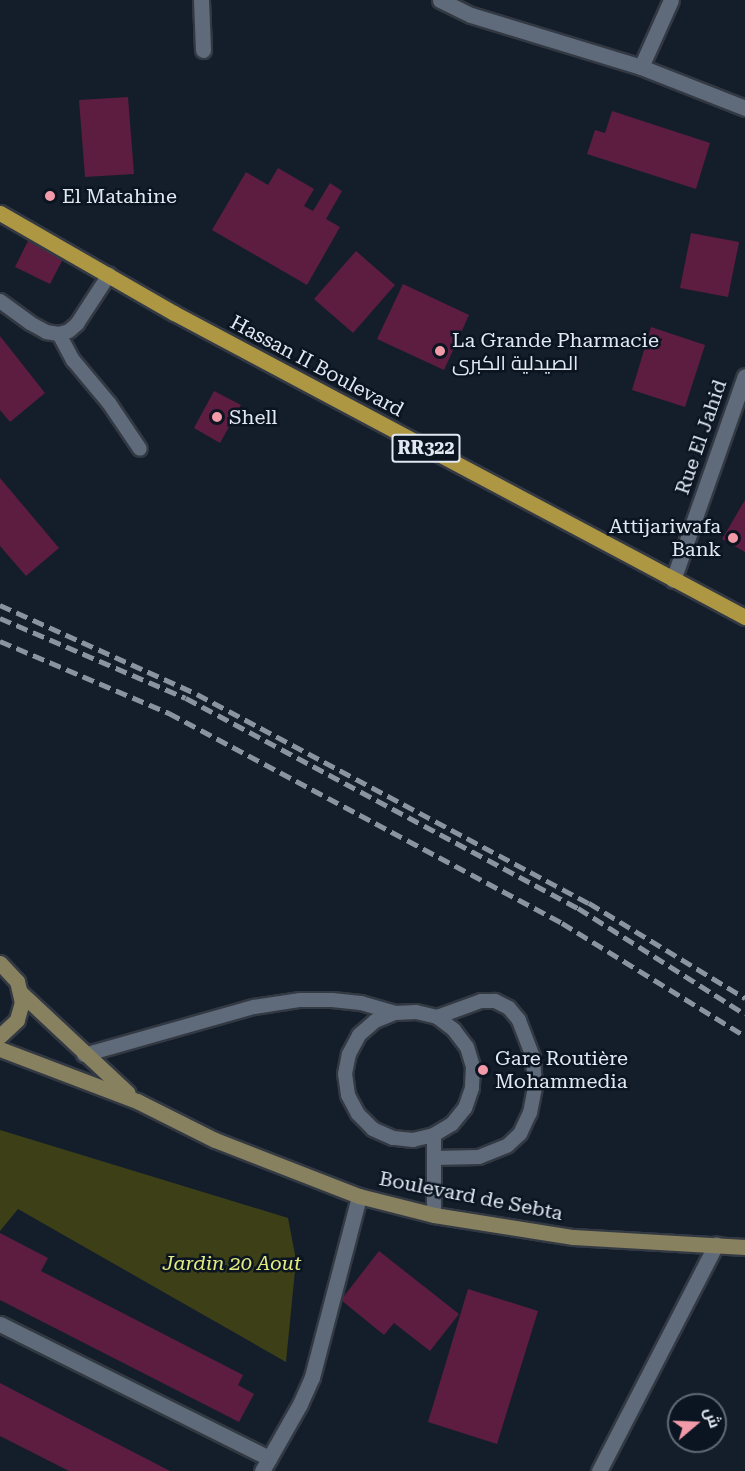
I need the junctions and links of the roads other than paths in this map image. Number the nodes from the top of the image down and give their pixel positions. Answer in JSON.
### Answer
{"nodes":[{"id":1,"x":201,"y":0,"type":"edge"},
{"id":2,"x":440,"y":0,"type":"edge"},
{"id":3,"x":671,"y":0,"type":"edge"},
{"id":4,"x":203,"y":50,"type":"dead end"},
{"id":5,"x":641,"y":67,"type":"junction"},
{"id":6,"x":745,"y":108,"type":"edge"},
{"id":7,"x":1,"y":215,"type":"edge"},
{"id":8,"x":109,"y":275,"type":"junction"},
{"id":9,"x":0,"y":301,"type":"edge"},
{"id":10,"x":59,"y":334,"type":"junction"},
{"id":11,"x":745,"y":376,"type":"edge"},
{"id":12,"x":140,"y":449,"type":"dead end"},
{"id":13,"x":673,"y":580,"type":"junction"},
{"id":14,"x":745,"y":616,"type":"edge"},
{"id":15,"x":0,"y":963,"type":"edge"},
{"id":16,"x":21,"y":993,"type":"junction"},
{"id":17,"x":395,"y":1013,"type":"junction"},
{"id":18,"x":436,"y":1017,"type":"junction"},
{"id":19,"x":0,"y":1036,"type":"edge"},
{"id":20,"x":0,"y":1049,"type":"edge"},
{"id":21,"x":84,"y":1055,"type":"junction"},
{"id":22,"x":137,"y":1101,"type":"junction"},
{"id":23,"x":434,"y":1135,"type":"junction"},
{"id":24,"x":434,"y":1158,"type":"junction"},
{"id":25,"x":359,"y":1196,"type":"junction"},
{"id":26,"x":434,"y":1215,"type":"junction"},
{"id":27,"x":716,"y":1244,"type":"junction"},
{"id":28,"x":745,"y":1247,"type":"edge"},
{"id":29,"x":0,"y":1324,"type":"edge"},
{"id":30,"x":265,"y":1465,"type":"edge"},
{"id":31,"x":599,"y":1471,"type":"edge"}],
"edges":[{"from":1,"to":4,"type":"street"},
{"from":2,"to":5,"type":"street"},
{"from":3,"to":5,"type":"street"},
{"from":5,"to":6,"type":"street"},
{"from":7,"to":8,"type":"main road","name":"Hassan II Boulevard","number":"RR322"},
{"from":8,"to":10,"type":"lane"},
{"from":8,"to":13,"type":"main road","name":"Hassan II Boulevard","number":"RR322"},
{"from":9,"to":10,"type":"lane"},
{"from":10,"to":12,"type":"lane"},
{"from":11,"to":13,"type":"street","name":"Rue El Jahid"},
{"from":13,"to":14,"type":"main road","name":"Hassan II Boulevard","number":"RR322"},
{"from":15,"to":16,"type":"street","name":"Boulevard de Sebta"},
{"from":16,"to":19,"type":"street"},
{"from":16,"to":21,"type":"street","name":"Boulevard de Sebta"},
{"from":17,"to":18,"type":"lane"},
{"from":17,"to":21,"type":"lane"},
{"from":17,"to":23,"type":"lane"},
{"from":18,"to":23,"type":"lane"},
{"from":18,"to":24,"type":"lane"},
{"from":20,"to":22,"type":"street","name":"Boulevard de Sebta"},
{"from":21,"to":22,"type":"street","name":"Boulevard de Sebta"},
{"from":22,"to":25,"type":"street","name":"Boulevard de Sebta"},
{"from":23,"to":24,"type":"lane"},
{"from":24,"to":26,"type":"lane"},
{"from":25,"to":26,"type":"street","name":"Boulevard de Sebta"},
{"from":25,"to":30,"type":"street"},
{"from":26,"to":27,"type":"street","name":"Boulevard de Sebta"},
{"from":27,"to":28,"type":"street","name":"Boulevard de Sebta"},
{"from":27,"to":31,"type":"street"},
{"from":29,"to":30,"type":"street"}]}
